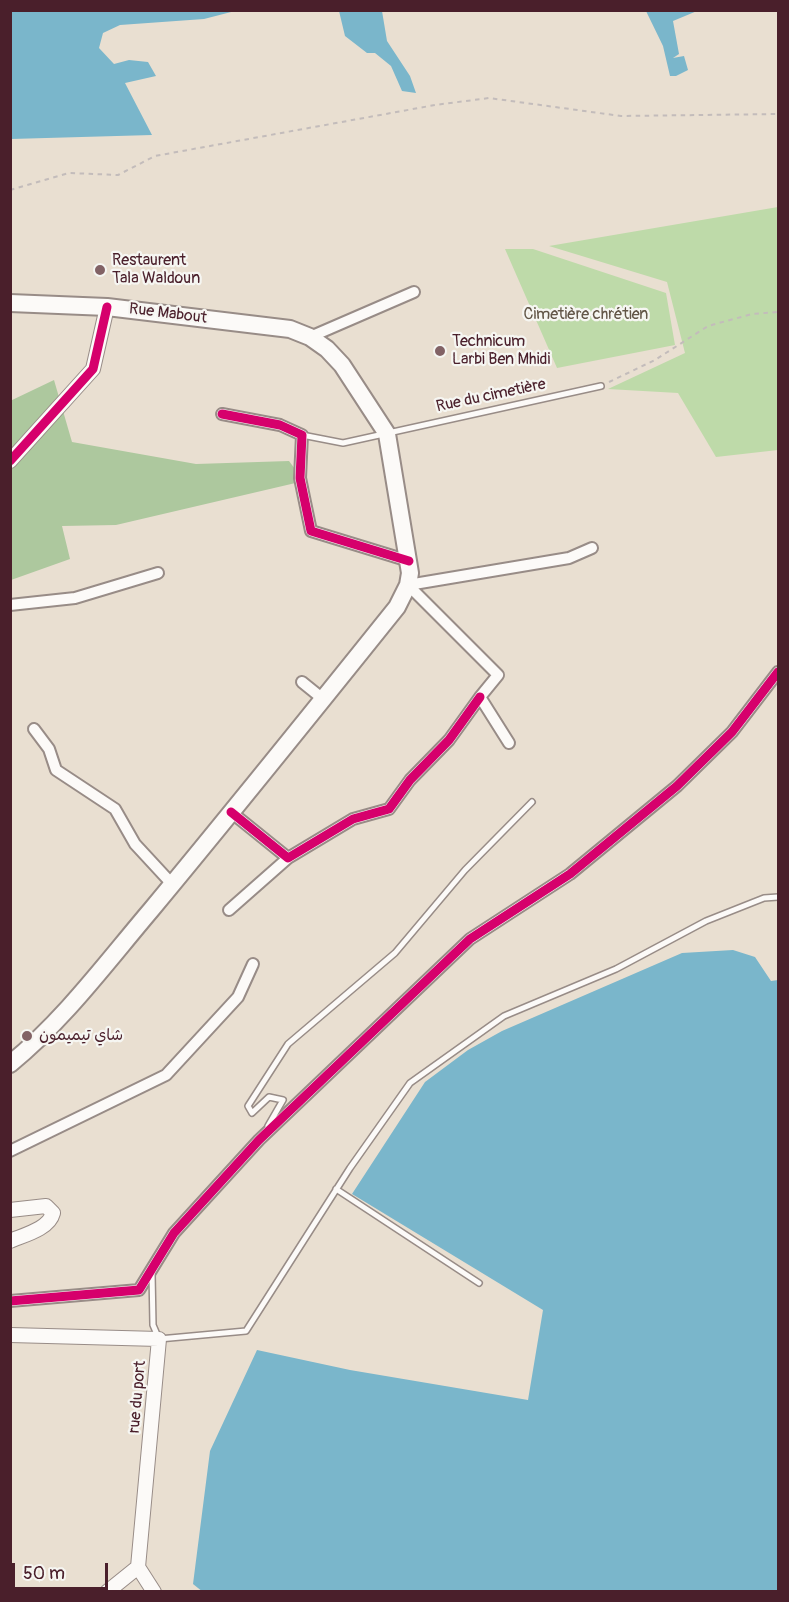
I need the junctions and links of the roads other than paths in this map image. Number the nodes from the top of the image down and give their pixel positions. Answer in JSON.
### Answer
{"nodes":[{"id":1,"x":414,"y":292,"type":"dead end"},
{"id":2,"x":10,"y":303,"type":"edge"},
{"id":3,"x":107,"y":307,"type":"junction"},
{"id":4,"x":310,"y":337,"type":"junction"},
{"id":5,"x":602,"y":386,"type":"road end"},
{"id":6,"x":222,"y":414,"type":"dead end"},
{"id":7,"x":387,"y":434,"type":"junction"},
{"id":8,"x":302,"y":435,"type":"junction"},
{"id":9,"x":10,"y":461,"type":"edge"},
{"id":10,"x":592,"y":548,"type":"dead end"},
{"id":11,"x":408,"y":561,"type":"junction"},
{"id":12,"x":158,"y":573,"type":"dead end"},
{"id":13,"x":408,"y":585,"type":"junction"},
{"id":14,"x":10,"y":605,"type":"edge"},
{"id":15,"x":778,"y":672,"type":"edge"},
{"id":16,"x":302,"y":682,"type":"dead end"},
{"id":17,"x":480,"y":697,"type":"junction"},
{"id":18,"x":323,"y":699,"type":"junction"},
{"id":19,"x":34,"y":729,"type":"dead end"},
{"id":20,"x":509,"y":743,"type":"dead end"},
{"id":21,"x":532,"y":802,"type":"dead end"},
{"id":22,"x":231,"y":812,"type":"junction"},
{"id":23,"x":288,"y":858,"type":"junction"},
{"id":24,"x":172,"y":884,"type":"junction"},
{"id":25,"x":778,"y":897,"type":"edge"},
{"id":26,"x":229,"y":910,"type":"dead end"},
{"id":27,"x":253,"y":964,"type":"dead end"},
{"id":28,"x":10,"y":1064,"type":"edge"},
{"id":29,"x":259,"y":1140,"type":"junction"},
{"id":30,"x":10,"y":1151,"type":"edge"},
{"id":31,"x":336,"y":1189,"type":"junction"},
{"id":32,"x":10,"y":1210,"type":"edge"},
{"id":33,"x":10,"y":1241,"type":"edge"},
{"id":34,"x":152,"y":1272,"type":"junction"},
{"id":35,"x":479,"y":1283,"type":"dead end"},
{"id":36,"x":10,"y":1301,"type":"edge"},
{"id":37,"x":10,"y":1335,"type":"edge"},
{"id":38,"x":159,"y":1339,"type":"junction"},
{"id":39,"x":138,"y":1567,"type":"junction"},
{"id":40,"x":106,"y":1592,"type":"edge"},
{"id":41,"x":154,"y":1592,"type":"edge"}],
"edges":[{"from":1,"to":4,"type":"street"},
{"from":2,"to":3,"type":"main road","name":"Rue Mabout"},
{"from":3,"to":4,"type":"main road","name":"Rue Mabout"},
{"from":3,"to":9,"type":"street"},
{"from":4,"to":7,"type":"main road","name":"Rue Mabout"},
{"from":5,"to":7,"type":"lane","name":"Rue du cimetière"},
{"from":6,"to":8,"type":"street"},
{"from":7,"to":8,"type":"lane","name":"Rue du cimetière"},
{"from":7,"to":11,"type":"main road"},
{"from":8,"to":11,"type":"street"},
{"from":10,"to":13,"type":"street"},
{"from":11,"to":13,"type":"main road"},
{"from":12,"to":14,"type":"street"},
{"from":13,"to":17,"type":"street"},
{"from":13,"to":18,"type":"main road"},
{"from":15,"to":29,"type":"street"},
{"from":16,"to":18,"type":"street"},
{"from":17,"to":20,"type":"street"},
{"from":17,"to":23,"type":"street"},
{"from":18,"to":22,"type":"main road"},
{"from":19,"to":24,"type":"street"},
{"from":21,"to":29,"type":"lane"},
{"from":22,"to":23,"type":"street"},
{"from":22,"to":24,"type":"main road"},
{"from":23,"to":26,"type":"street"},
{"from":24,"to":28,"type":"main road"},
{"from":25,"to":31,"type":"lane"},
{"from":27,"to":30,"type":"street"},
{"from":29,"to":34,"type":"street"},
{"from":31,"to":35,"type":"lane"},
{"from":31,"to":38,"type":"lane"},
{"from":32,"to":33,"type":"street"},
{"from":34,"to":36,"type":"street"},
{"from":34,"to":38,"type":"lane"},
{"from":37,"to":38,"type":"street","name":"rue du port"},
{"from":38,"to":39,"type":"street","name":"rue du port"},
{"from":39,"to":40,"type":"street"},
{"from":39,"to":41,"type":"street"}]}
